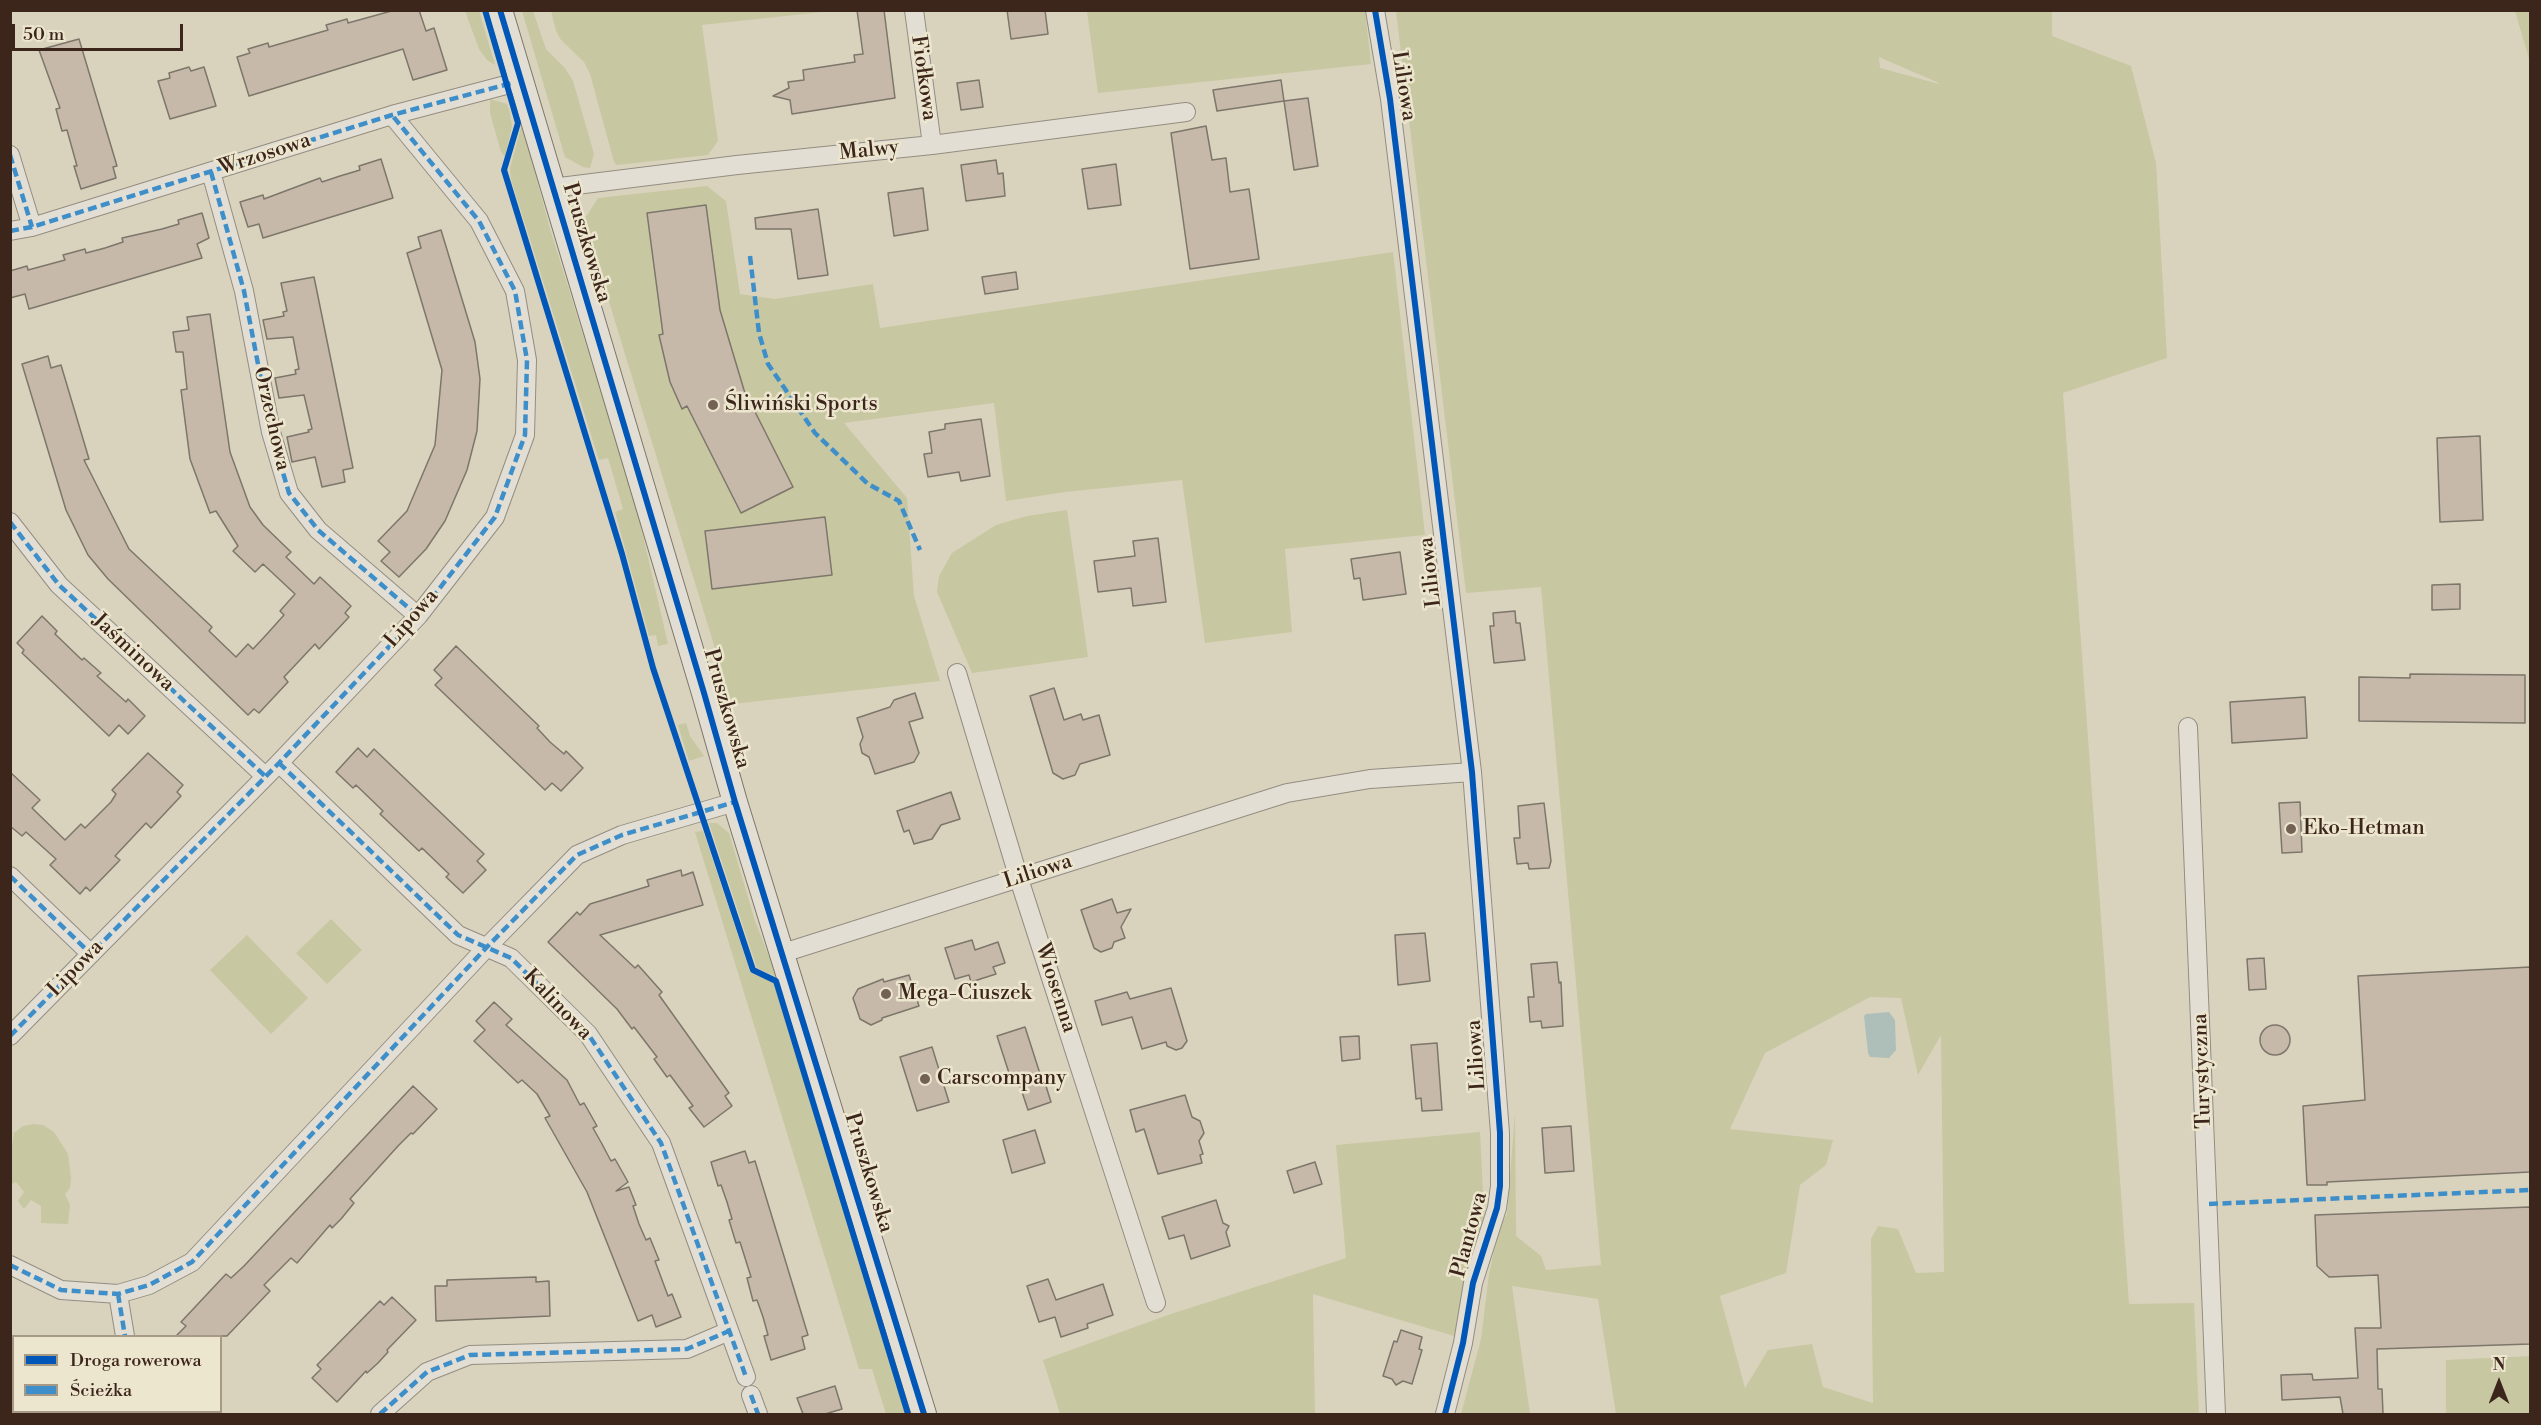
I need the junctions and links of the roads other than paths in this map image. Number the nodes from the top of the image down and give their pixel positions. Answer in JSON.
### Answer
{"nodes":[{"id":1,"x":500,"y":10,"type":"edge"},
{"id":2,"x":914,"y":10,"type":"edge"},
{"id":3,"x":1375,"y":10,"type":"edge"},
{"id":4,"x":521,"y":81,"type":"junction"},
{"id":5,"x":1186,"y":112,"type":"dead end"},
{"id":6,"x":392,"y":115,"type":"junction"},
{"id":7,"x":932,"y":145,"type":"junction"},
{"id":8,"x":10,"y":155,"type":"edge"},
{"id":9,"x":211,"y":172,"type":"junction"},
{"id":10,"x":552,"y":188,"type":"junction"},
{"id":11,"x":32,"y":227,"type":"junction"},
{"id":12,"x":10,"y":231,"type":"edge"},
{"id":13,"x":11,"y":524,"type":"edge"},
{"id":14,"x":418,"y":616,"type":"junction"},
{"id":15,"x":957,"y":673,"type":"dead end"},
{"id":16,"x":2188,"y":727,"type":"dead end"},
{"id":17,"x":279,"y":763,"type":"junction"},
{"id":18,"x":1472,"y":772,"type":"junction"},
{"id":19,"x":265,"y":776,"type":"junction"},
{"id":20,"x":735,"y":802,"type":"junction"},
{"id":21,"x":10,"y":876,"type":"edge"},
{"id":22,"x":1019,"y":879,"type":"junction"},
{"id":23,"x":487,"y":947,"type":"junction"},
{"id":24,"x":783,"y":953,"type":"junction"},
{"id":25,"x":92,"y":954,"type":"junction"},
{"id":26,"x":10,"y":1036,"type":"edge"},
{"id":27,"x":1500,"y":1133,"type":"joint"},
{"id":28,"x":10,"y":1265,"type":"edge"},
{"id":29,"x":118,"y":1294,"type":"junction"},
{"id":30,"x":1155,"y":1303,"type":"dead end"},
{"id":31,"x":729,"y":1331,"type":"junction"},
{"id":32,"x":125,"y":1335,"type":"edge"},
{"id":33,"x":746,"y":1377,"type":"dead end"},
{"id":34,"x":751,"y":1395,"type":"dead end"},
{"id":35,"x":381,"y":1414,"type":"edge"},
{"id":36,"x":758,"y":1414,"type":"edge"},
{"id":37,"x":924,"y":1414,"type":"edge"},
{"id":38,"x":1445,"y":1414,"type":"edge"},
{"id":39,"x":2216,"y":1414,"type":"edge"}],
"edges":[{"from":1,"to":4,"type":"street","name":"Pruszkowska"},
{"from":2,"to":7,"type":"street","name":"Fiołkowa"},
{"from":3,"to":18,"type":"street","name":"Liliowa"},
{"from":4,"to":6,"type":"street","name":"Wrzosowa"},
{"from":4,"to":10,"type":"street","name":"Pruszkowska"},
{"from":5,"to":7,"type":"street","name":"Malwy"},
{"from":6,"to":9,"type":"street","name":"Wrzosowa"},
{"from":6,"to":14,"type":"street","name":"Lipowa"},
{"from":7,"to":10,"type":"street","name":"Malwy"},
{"from":8,"to":11,"type":"street"},
{"from":9,"to":11,"type":"street","name":"Wrzosowa"},
{"from":9,"to":14,"type":"street","name":"Orzechowa"},
{"from":10,"to":20,"type":"street","name":"Pruszkowska"},
{"from":11,"to":12,"type":"street","name":"Wrzosowa"},
{"from":13,"to":19,"type":"street","name":"Jaśminowa"},
{"from":14,"to":17,"type":"street","name":"Lipowa"},
{"from":15,"to":22,"type":"street","name":"Wiosenna"},
{"from":16,"to":39,"type":"street","name":"Turystyczna"},
{"from":17,"to":19,"type":"street","name":"Lipowa"},
{"from":17,"to":23,"type":"street","name":"Kalinowa"},
{"from":18,"to":22,"type":"street","name":"Liliowa"},
{"from":18,"to":27,"type":"street","name":"Liliowa"},
{"from":19,"to":25,"type":"street","name":"Lipowa"},
{"from":20,"to":23,"type":"street"},
{"from":20,"to":24,"type":"street","name":"Pruszkowska"},
{"from":21,"to":25,"type":"street"},
{"from":22,"to":24,"type":"street","name":"Liliowa"},
{"from":22,"to":30,"type":"street","name":"Wiosenna"},
{"from":23,"to":29,"type":"street"},
{"from":23,"to":31,"type":"street","name":"Kalinowa"},
{"from":24,"to":37,"type":"street","name":"Pruszkowska"},
{"from":25,"to":26,"type":"street","name":"Lipowa"},
{"from":27,"to":38,"type":"street","name":"Plantowa"},
{"from":28,"to":29,"type":"street"},
{"from":29,"to":32,"type":"street"},
{"from":31,"to":33,"type":"street","name":"Kalinowa"},
{"from":31,"to":35,"type":"street"},
{"from":34,"to":36,"type":"street"}]}
